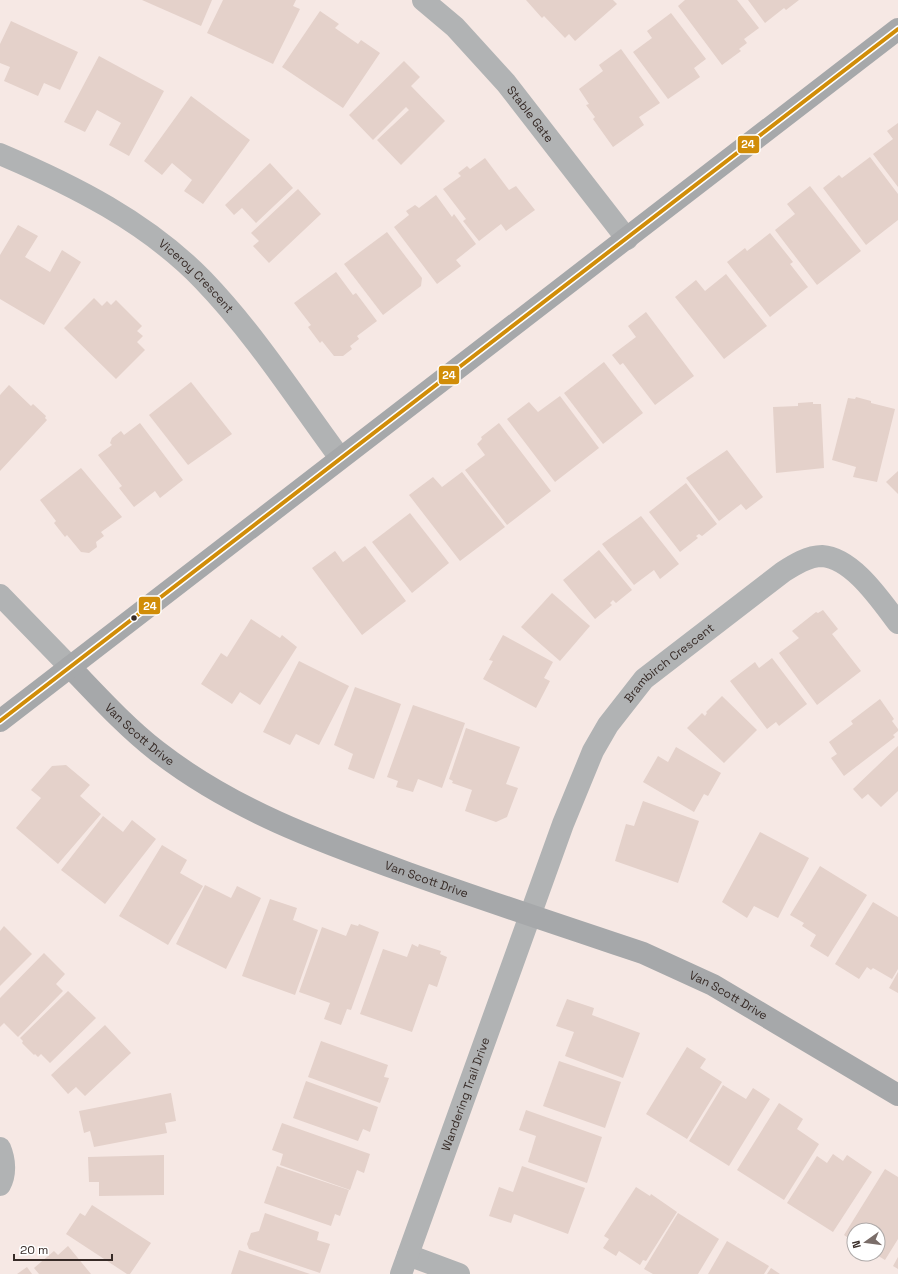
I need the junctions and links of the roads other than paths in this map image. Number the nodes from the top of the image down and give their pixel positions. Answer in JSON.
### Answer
{"nodes":[{"id":1,"x":422,"y":0,"type":"edge"},
{"id":2,"x":898,"y":28,"type":"edge"},
{"id":3,"x":0,"y":154,"type":"edge"},
{"id":4,"x":627,"y":239,"type":"junction"},
{"id":5,"x":340,"y":458,"type":"junction"},
{"id":6,"x":0,"y":595,"type":"edge"},
{"id":7,"x":898,"y":623,"type":"edge"},
{"id":8,"x":70,"y":667,"type":"junction"},
{"id":9,"x":0,"y":720,"type":"edge"},
{"id":10,"x":530,"y":914,"type":"junction"},
{"id":11,"x":898,"y":1095,"type":"edge"},
{"id":12,"x":0,"y":1148,"type":"edge"},
{"id":13,"x":0,"y":1185,"type":"edge"},
{"id":14,"x":404,"y":1265,"type":"edge"},
{"id":15,"x":460,"y":1274,"type":"edge"}],
"edges":[{"from":1,"to":4,"type":"street","name":"Stable Gate"},
{"from":2,"to":4,"type":"street"},
{"from":3,"to":5,"type":"street","name":"Viceroy Crescent"},
{"from":4,"to":5,"type":"street"},
{"from":5,"to":8,"type":"street"},
{"from":6,"to":8,"type":"street","name":"Van Scott Drive"},
{"from":7,"to":10,"type":"street","name":"Brambirch Crescent"},
{"from":8,"to":9,"type":"street"},
{"from":8,"to":10,"type":"street","name":"Van Scott Drive"},
{"from":10,"to":11,"type":"street","name":"Van Scott Drive"},
{"from":10,"to":14,"type":"street","name":"Wandering Trail Drive"},
{"from":12,"to":13,"type":"street"},
{"from":14,"to":15,"type":"street"}]}
